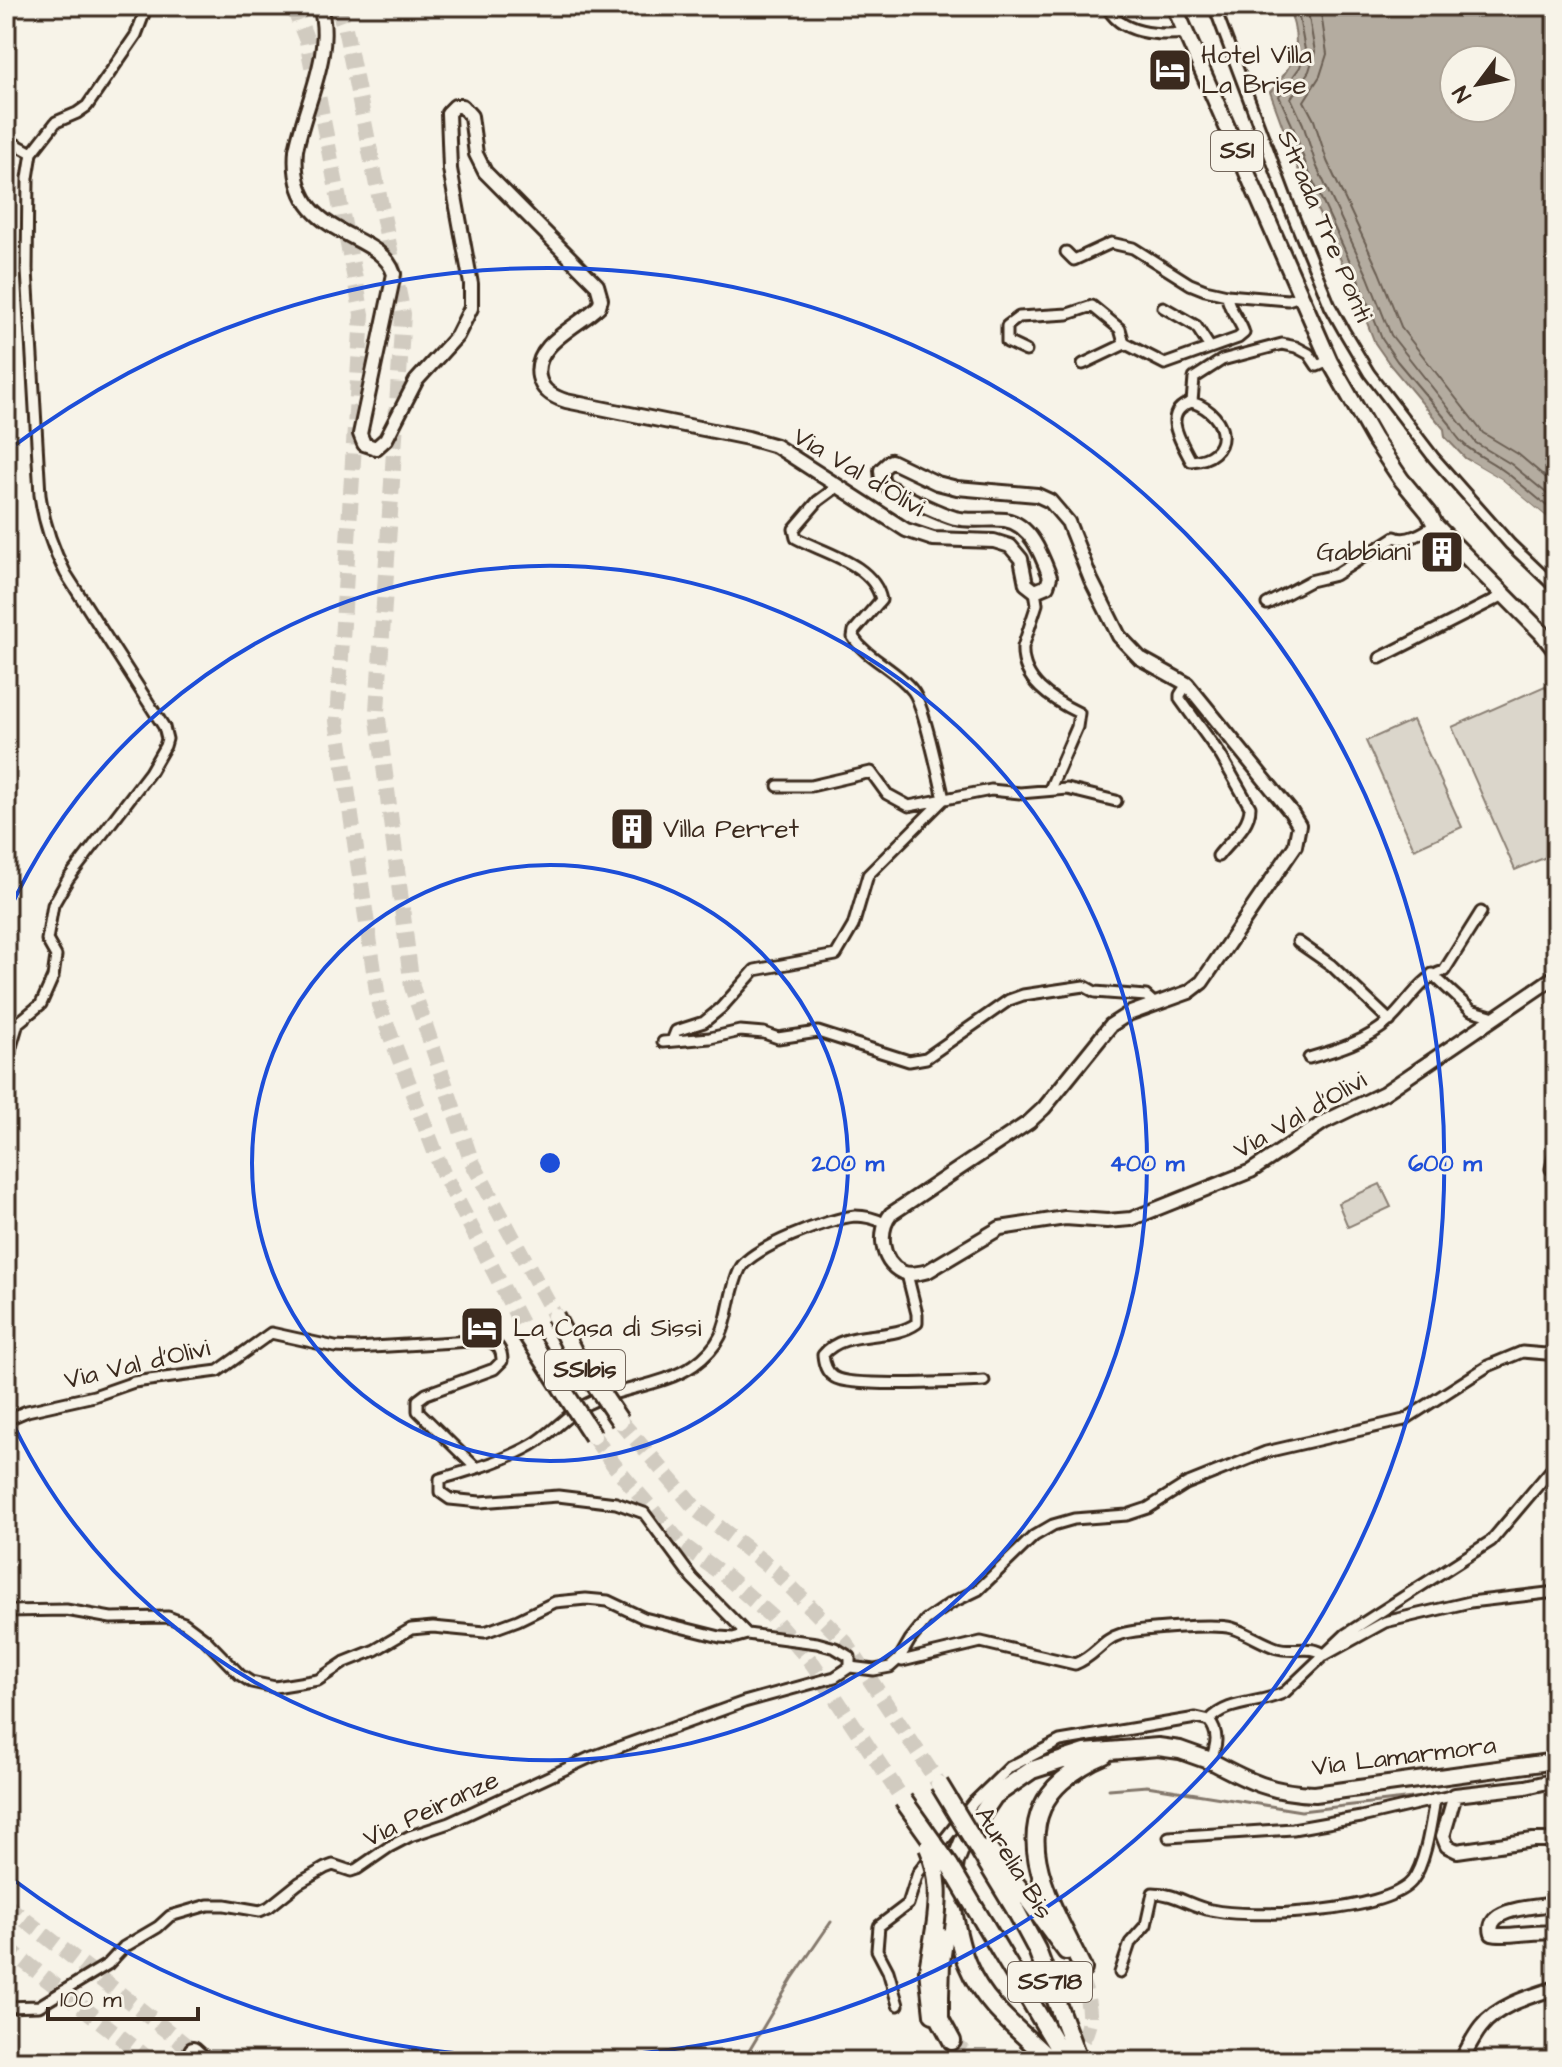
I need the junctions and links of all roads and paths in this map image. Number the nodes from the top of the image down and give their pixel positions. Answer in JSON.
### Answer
{"nodes":[{"id":1,"x":147,"y":6,"type":"edge"},
{"id":2,"x":320,"y":6,"type":"edge"},
{"id":3,"x":1107,"y":6,"type":"edge"},
{"id":4,"x":1174,"y":6,"type":"edge"},
{"id":5,"x":1214,"y":6,"type":"edge"},
{"id":6,"x":1186,"y":33,"type":"junction"},
{"id":7,"x":6,"y":139,"type":"edge"},
{"id":8,"x":32,"y":153,"type":"junction"},
{"id":9,"x":1066,"y":252,"type":"dead end"},
{"id":10,"x":1227,"y":295,"type":"junction"},
{"id":11,"x":1300,"y":296,"type":"junction"},
{"id":12,"x":1163,"y":307,"type":"dead end"},
{"id":13,"x":1125,"y":344,"type":"junction"},
{"id":14,"x":1209,"y":346,"type":"junction"},
{"id":15,"x":1026,"y":351,"type":"dead end"},
{"id":16,"x":1329,"y":361,"type":"junction"},
{"id":17,"x":1083,"y":364,"type":"dead end"},
{"id":18,"x":1192,"y":402,"type":"junction"},
{"id":19,"x":837,"y":487,"type":"junction"},
{"id":20,"x":1435,"y":525,"type":"junction"},
{"id":21,"x":1556,"y":588,"type":"edge"},
{"id":22,"x":1035,"y":591,"type":"junction"},
{"id":23,"x":1504,"y":595,"type":"junction"},
{"id":24,"x":1267,"y":604,"type":"dead end"},
{"id":25,"x":1556,"y":651,"type":"edge"},
{"id":26,"x":1380,"y":658,"type":"dead end"},
{"id":27,"x":1187,"y":684,"type":"junction"},
{"id":28,"x":778,"y":786,"type":"dead end"},
{"id":29,"x":1050,"y":789,"type":"junction"},
{"id":30,"x":944,"y":799,"type":"junction"},
{"id":31,"x":1116,"y":801,"type":"dead end"},
{"id":32,"x":1218,"y":856,"type":"dead end"},
{"id":33,"x":1481,"y":912,"type":"dead end"},
{"id":34,"x":1298,"y":942,"type":"dead end"},
{"id":35,"x":1432,"y":974,"type":"junction"},
{"id":36,"x":1556,"y":976,"type":"edge"},
{"id":37,"x":1155,"y":1004,"type":"junction"},
{"id":38,"x":1492,"y":1020,"type":"junction"},
{"id":39,"x":1390,"y":1021,"type":"junction"},
{"id":40,"x":1309,"y":1058,"type":"dead end"},
{"id":41,"x":6,"y":1064,"type":"edge"},
{"id":42,"x":1556,"y":1147,"type":"edge"},
{"id":43,"x":1551,"y":1169,"type":"dead end"},
{"id":44,"x":884,"y":1223,"type":"junction"},
{"id":45,"x":907,"y":1274,"type":"junction"},
{"id":46,"x":555,"y":1316,"type":"tunnel mouth"},
{"id":47,"x":526,"y":1333,"type":"tunnel mouth"},
{"id":48,"x":1556,"y":1349,"type":"edge"},
{"id":49,"x":984,"y":1381,"type":"dead end"},
{"id":50,"x":6,"y":1420,"type":"edge"},
{"id":51,"x":620,"y":1421,"type":"tunnel mouth"},
{"id":52,"x":593,"y":1436,"type":"tunnel mouth"},
{"id":53,"x":1556,"y":1464,"type":"edge"},
{"id":54,"x":476,"y":1468,"type":"junction"},
{"id":55,"x":1556,"y":1592,"type":"edge"},
{"id":56,"x":6,"y":1611,"type":"edge"},
{"id":57,"x":747,"y":1634,"type":"junction"},
{"id":58,"x":1325,"y":1655,"type":"junction"},
{"id":59,"x":899,"y":1659,"type":"junction"},
{"id":60,"x":850,"y":1667,"type":"junction"},
{"id":61,"x":1209,"y":1721,"type":"junction"},
{"id":62,"x":1117,"y":1751,"type":"junction"},
{"id":63,"x":1211,"y":1761,"type":"junction"},
{"id":64,"x":1556,"y":1762,"type":"edge"},
{"id":65,"x":1538,"y":1764,"type":"junction"},
{"id":66,"x":1549,"y":1780,"type":"edge"},
{"id":67,"x":939,"y":1784,"type":"tunnel mouth"},
{"id":68,"x":1455,"y":1795,"type":"junction"},
{"id":69,"x":1435,"y":1799,"type":"junction"},
{"id":70,"x":1169,"y":1837,"type":"dead end"},
{"id":71,"x":1556,"y":1840,"type":"edge"},
{"id":72,"x":950,"y":1898,"type":"junction"},
{"id":73,"x":1021,"y":1903,"type":"junction"},
{"id":74,"x":1556,"y":1904,"type":"edge"},
{"id":75,"x":1556,"y":1933,"type":"edge"},
{"id":76,"x":1120,"y":1973,"type":"dead end"},
{"id":77,"x":1556,"y":1988,"type":"edge"},
{"id":78,"x":898,"y":2005,"type":"dead end"},
{"id":79,"x":6,"y":2007,"type":"edge"},
{"id":80,"x":1072,"y":2060,"type":"edge"},
{"id":81,"x":1051,"y":2061,"type":"edge"},
{"id":82,"x":1461,"y":2061,"type":"edge"}],
"edges":[{"from":1,"to":8,"type":"street"},
{"from":2,"to":19,"type":"street","name":"Via Val d'Olivi"},
{"from":3,"to":6,"type":"street"},
{"from":4,"to":6,"type":"main road","number":"SS1"},
{"from":5,"to":21,"type":"street","name":"Strada Tre Ponti"},
{"from":6,"to":11,"type":"main road","number":"SS1"},
{"from":7,"to":8,"type":"street"},
{"from":8,"to":41,"type":"street"},
{"from":9,"to":10,"type":"street"},
{"from":10,"to":11,"type":"street"},
{"from":10,"to":14,"type":"street"},
{"from":11,"to":16,"type":"main road","number":"SS1"},
{"from":12,"to":14,"type":"street"},
{"from":13,"to":14,"type":"street"},
{"from":13,"to":15,"type":"street"},
{"from":13,"to":17,"type":"street"},
{"from":16,"to":18,"type":"street"},
{"from":16,"to":20,"type":"main road","number":"SS1"},
{"from":18,"to":18,"type":"street"},
{"from":19,"to":22,"type":"street","name":"Via Val d'Olivi"},
{"from":19,"to":30,"type":"street"},
{"from":20,"to":23,"type":"main road","number":"SS1"},
{"from":20,"to":24,"type":"street"},
{"from":22,"to":27,"type":"street","name":"Via Val d'Olivi"},
{"from":22,"to":29,"type":"street"},
{"from":23,"to":25,"type":"main road","number":"SS1"},
{"from":23,"to":26,"type":"street"},
{"from":27,"to":32,"type":"street"},
{"from":27,"to":37,"type":"street","name":"Via Val d'Olivi"},
{"from":28,"to":30,"type":"street"},
{"from":29,"to":30,"type":"street"},
{"from":29,"to":31,"type":"street"},
{"from":30,"to":37,"type":"street"},
{"from":33,"to":35,"type":"street"},
{"from":34,"to":39,"type":"street"},
{"from":35,"to":38,"type":"street"},
{"from":35,"to":39,"type":"street"},
{"from":36,"to":38,"type":"street","name":"Via Val d'Olivi"},
{"from":37,"to":44,"type":"street","name":"Via Val d'Olivi"},
{"from":38,"to":45,"type":"street","name":"Via Val d'Olivi"},
{"from":39,"to":40,"type":"street"},
{"from":42,"to":43,"type":"street"},
{"from":44,"to":45,"type":"street"},
{"from":44,"to":54,"type":"street"},
{"from":45,"to":49,"type":"street"},
{"from":46,"to":51,"type":"highway","number":"SS1bis","bridge":true},
{"from":47,"to":52,"type":"highway","number":"SS1bis","bridge":true},
{"from":48,"to":59,"type":"street"},
{"from":50,"to":54,"type":"street","name":"Via Val d'Olivi"},
{"from":53,"to":58,"type":"street"},
{"from":54,"to":57,"type":"street"},
{"from":55,"to":58,"type":"street"},
{"from":56,"to":57,"type":"street"},
{"from":57,"to":60,"type":"street"},
{"from":58,"to":59,"type":"street"},
{"from":58,"to":61,"type":"street"},
{"from":59,"to":60,"type":"street"},
{"from":60,"to":79,"type":"street","name":"Via Peiranze"},
{"from":61,"to":63,"type":"street"},
{"from":61,"to":78,"type":"street"},
{"from":62,"to":63,"type":"highway"},
{"from":62,"to":72,"type":"highway"},
{"from":62,"to":73,"type":"highway"},
{"from":63,"to":65,"type":"main road","name":"Via Lamarmora"},
{"from":64,"to":65,"type":"main road","name":"Via Lamarmora"},
{"from":64,"to":66,"type":"street"},
{"from":65,"to":66,"type":"street"},
{"from":66,"to":68,"type":"street"},
{"from":67,"to":73,"type":"highway","name":"Aurelia Bis","number":"SS718","bridge":true},
{"from":68,"to":69,"type":"street","name":"Via Lamarmora"},
{"from":68,"to":71,"type":"street"},
{"from":69,"to":70,"type":"street","name":"Via Lamarmora"},
{"from":69,"to":76,"type":"street","name":"Via Lamarmora"},
{"from":72,"to":80,"type":"highway","name":"Aurelia Bis","number":"SS718","bridge":true},
{"from":72,"to":81,"type":"highway"},
{"from":73,"to":80,"type":"highway","name":"Aurelia Bis","number":"SS718"},
{"from":74,"to":75,"type":"street"},
{"from":77,"to":82,"type":"street"}]}
